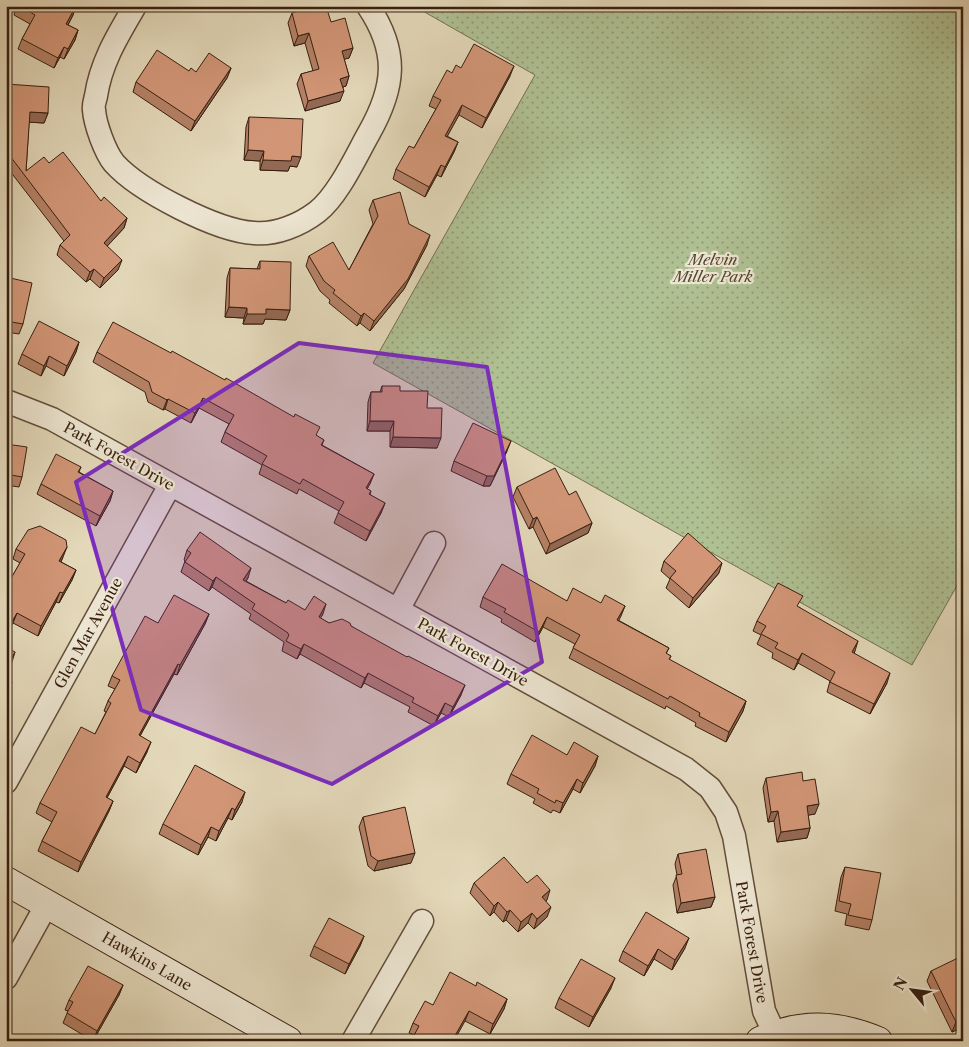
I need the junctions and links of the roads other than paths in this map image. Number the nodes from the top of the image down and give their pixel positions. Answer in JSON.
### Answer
{"nodes":[{"id":1,"x":135,"y":6,"type":"edge"},
{"id":2,"x":368,"y":6,"type":"edge"},
{"id":3,"x":6,"y":401,"type":"edge"},
{"id":4,"x":170,"y":485,"type":"junction"},
{"id":5,"x":434,"y":543,"type":"dead end"},
{"id":6,"x":398,"y":610,"type":"junction"},
{"id":7,"x":6,"y":782,"type":"edge"},
{"id":8,"x":6,"y":881,"type":"edge"},
{"id":9,"x":47,"y":904,"type":"junction"},
{"id":10,"x":422,"y":921,"type":"dead end"},
{"id":11,"x":6,"y":978,"type":"edge"},
{"id":12,"x":771,"y":1038,"type":"edge"},
{"id":13,"x":288,"y":1041,"type":"edge"},
{"id":14,"x":353,"y":1041,"type":"edge"},
{"id":15,"x":878,"y":1041,"type":"edge"}],
"edges":[{"from":1,"to":2,"type":"street"},
{"from":3,"to":4,"type":"street","name":"Park Forest Drive"},
{"from":4,"to":6,"type":"street","name":"Park Forest Drive"},
{"from":4,"to":7,"type":"street","name":"Glen Mar Avenue"},
{"from":5,"to":6,"type":"street"},
{"from":6,"to":12,"type":"street","name":"Park Forest Drive"},
{"from":8,"to":9,"type":"street","name":"Hawkins Lane"},
{"from":9,"to":11,"type":"street"},
{"from":9,"to":13,"type":"street","name":"Hawkins Lane"},
{"from":10,"to":14,"type":"street"},
{"from":12,"to":15,"type":"street"}]}
